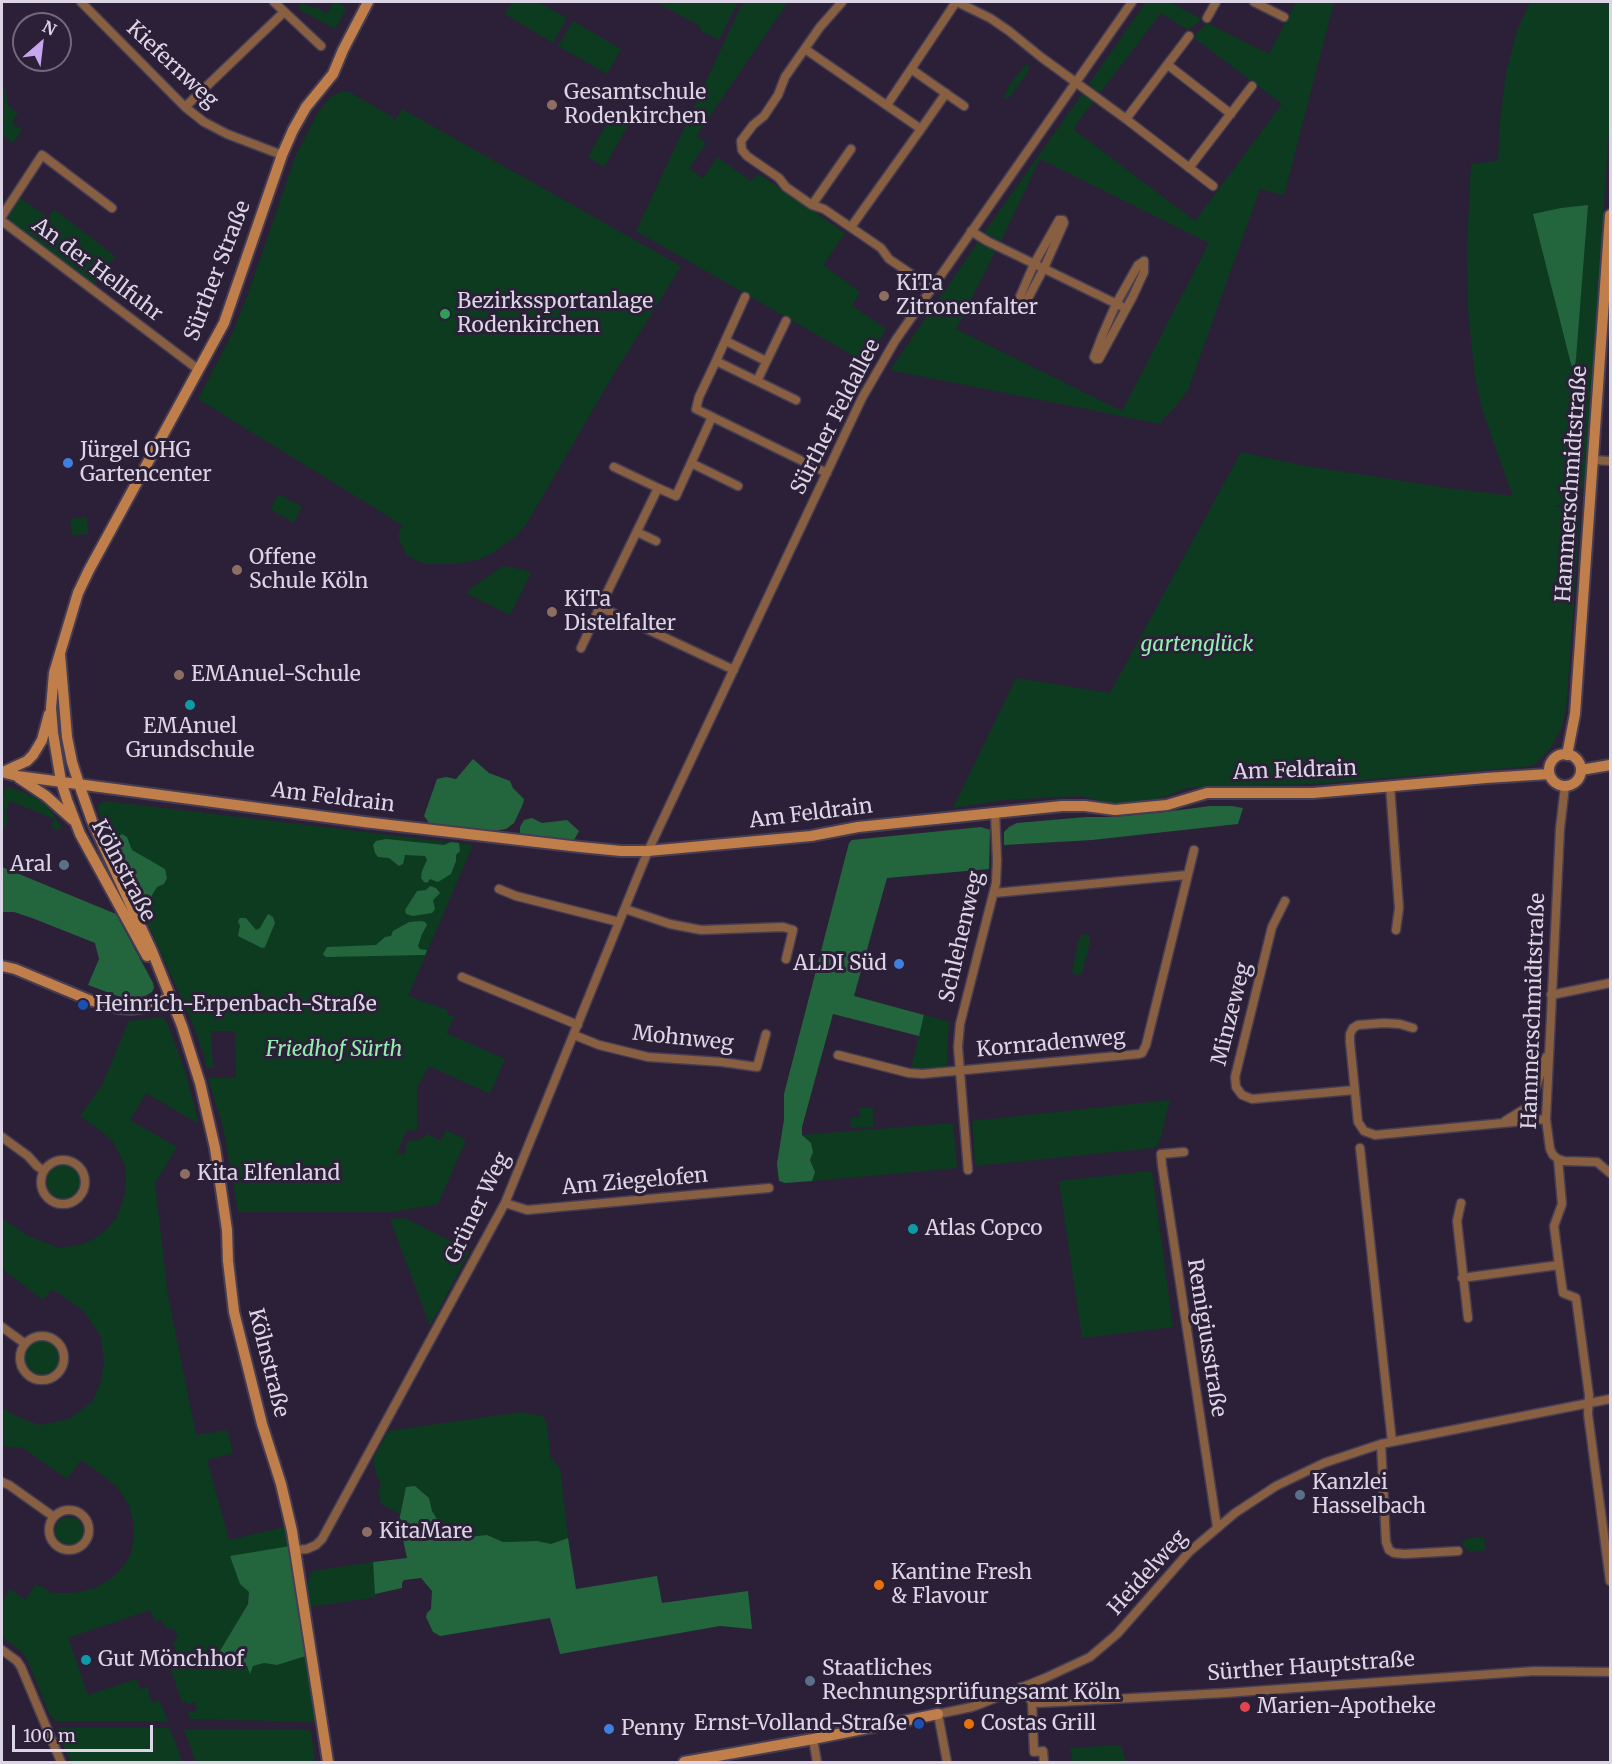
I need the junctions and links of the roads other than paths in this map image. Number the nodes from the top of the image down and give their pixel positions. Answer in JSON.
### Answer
{"nodes":[{"id":1,"x":81,"y":2,"type":"edge"},
{"id":2,"x":274,"y":2,"type":"edge"},
{"id":3,"x":368,"y":2,"type":"edge"},
{"id":4,"x":842,"y":2,"type":"edge"},
{"id":5,"x":957,"y":2,"type":"edge"},
{"id":6,"x":1132,"y":2,"type":"edge"},
{"id":7,"x":1216,"y":2,"type":"edge"},
{"id":8,"x":1254,"y":2,"type":"edge"},
{"id":9,"x":284,"y":12,"type":"junction"},
{"id":10,"x":1284,"y":17,"type":"dead end"},
{"id":11,"x":1207,"y":18,"type":"dead end"},
{"id":12,"x":1189,"y":36,"type":"dead end"},
{"id":13,"x":321,"y":46,"type":"dead end"},
{"id":14,"x":805,"y":49,"type":"junction"},
{"id":15,"x":1168,"y":65,"type":"junction"},
{"id":16,"x":911,"y":69,"type":"junction"},
{"id":17,"x":1076,"y":82,"type":"junction"},
{"id":18,"x":1252,"y":86,"type":"dead end"},
{"id":19,"x":946,"y":93,"type":"junction"},
{"id":20,"x":887,"y":105,"type":"junction"},
{"id":21,"x":964,"y":106,"type":"dead end"},
{"id":22,"x":185,"y":107,"type":"junction"},
{"id":23,"x":1231,"y":114,"type":"junction"},
{"id":24,"x":1126,"y":119,"type":"junction"},
{"id":25,"x":921,"y":129,"type":"junction"},
{"id":26,"x":851,"y":149,"type":"dead end"},
{"id":27,"x":282,"y":155,"type":"junction"},
{"id":28,"x":1189,"y":168,"type":"junction"},
{"id":29,"x":1214,"y":186,"type":"dead end"},
{"id":30,"x":812,"y":205,"type":"junction"},
{"id":31,"x":112,"y":208,"type":"dead end"},
{"id":32,"x":1611,"y":215,"type":"edge"},
{"id":33,"x":2,"y":216,"type":"edge"},
{"id":34,"x":2,"y":220,"type":"edge"},
{"id":35,"x":850,"y":227,"type":"junction"},
{"id":36,"x":971,"y":231,"type":"junction"},
{"id":37,"x":1034,"y":264,"type":"junction"},
{"id":38,"x":1044,"y":268,"type":"junction"},
{"id":39,"x":932,"y":288,"type":"junction"},
{"id":40,"x":745,"y":297,"type":"dead end"},
{"id":41,"x":1116,"y":304,"type":"junction"},
{"id":42,"x":1127,"y":309,"type":"junction"},
{"id":43,"x":786,"y":321,"type":"dead end"},
{"id":44,"x":726,"y":341,"type":"junction"},
{"id":45,"x":716,"y":361,"type":"junction"},
{"id":46,"x":766,"y":361,"type":"junction"},
{"id":47,"x":199,"y":370,"type":"junction"},
{"id":48,"x":757,"y":381,"type":"junction"},
{"id":49,"x":796,"y":400,"type":"dead end"},
{"id":50,"x":712,"y":417,"type":"junction"},
{"id":51,"x":1594,"y":460,"type":"junction"},
{"id":52,"x":1611,"y":461,"type":"edge"},
{"id":53,"x":691,"y":463,"type":"junction"},
{"id":54,"x":614,"y":467,"type":"dead end"},
{"id":55,"x":827,"y":473,"type":"junction"},
{"id":56,"x":738,"y":486,"type":"dead end"},
{"id":57,"x":658,"y":488,"type":"junction"},
{"id":58,"x":637,"y":531,"type":"junction"},
{"id":59,"x":656,"y":541,"type":"dead end"},
{"id":60,"x":600,"y":607,"type":"junction"},
{"id":61,"x":581,"y":648,"type":"dead end"},
{"id":62,"x":60,"y":654,"type":"junction"},
{"id":63,"x":734,"y":670,"type":"junction"},
{"id":64,"x":51,"y":708,"type":"junction"},
{"id":65,"x":1567,"y":754,"type":"junction"},
{"id":66,"x":1611,"y":765,"type":"edge"},
{"id":67,"x":1581,"y":770,"type":"junction"},
{"id":68,"x":2,"y":772,"type":"edge"},
{"id":69,"x":1549,"y":774,"type":"junction"},
{"id":70,"x":17,"y":776,"type":"junction"},
{"id":71,"x":61,"y":781,"type":"junction"},
{"id":72,"x":79,"y":784,"type":"junction"},
{"id":73,"x":1390,"y":786,"type":"junction"},
{"id":74,"x":1565,"y":786,"type":"junction"},
{"id":75,"x":995,"y":812,"type":"junction"},
{"id":76,"x":74,"y":821,"type":"junction"},
{"id":77,"x":1194,"y":850,"type":"dead end"},
{"id":78,"x":648,"y":851,"type":"junction"},
{"id":79,"x":1187,"y":875,"type":"junction"},
{"id":80,"x":499,"y":890,"type":"dead end"},
{"id":81,"x":994,"y":893,"type":"junction"},
{"id":82,"x":1285,"y":901,"type":"dead end"},
{"id":83,"x":625,"y":909,"type":"junction"},
{"id":84,"x":619,"y":922,"type":"junction"},
{"id":85,"x":1396,"y":930,"type":"dead end"},
{"id":86,"x":786,"y":960,"type":"dead end"},
{"id":87,"x":2,"y":966,"type":"edge"},
{"id":88,"x":160,"y":976,"type":"junction"},
{"id":89,"x":462,"y":977,"type":"dead end"},
{"id":90,"x":1611,"y":983,"type":"edge"},
{"id":91,"x":1551,"y":995,"type":"junction"},
{"id":92,"x":170,"y":998,"type":"junction"},
{"id":93,"x":578,"y":1024,"type":"junction"},
{"id":94,"x":1413,"y":1028,"type":"dead end"},
{"id":95,"x":766,"y":1034,"type":"dead end"},
{"id":96,"x":574,"y":1035,"type":"junction"},
{"id":97,"x":1549,"y":1051,"type":"junction"},
{"id":98,"x":838,"y":1054,"type":"dead end"},
{"id":99,"x":958,"y":1071,"type":"junction"},
{"id":100,"x":1355,"y":1090,"type":"junction"},
{"id":101,"x":1546,"y":1119,"type":"junction"},
{"id":102,"x":1502,"y":1123,"type":"junction"},
{"id":103,"x":2,"y":1137,"type":"edge"},
{"id":104,"x":1360,"y":1148,"type":"dead end"},
{"id":105,"x":1184,"y":1152,"type":"dead end"},
{"id":106,"x":1558,"y":1159,"type":"junction"},
{"id":107,"x":968,"y":1170,"type":"dead end"},
{"id":108,"x":44,"y":1171,"type":"junction"},
{"id":109,"x":1611,"y":1173,"type":"edge"},
{"id":110,"x":769,"y":1188,"type":"dead end"},
{"id":111,"x":505,"y":1203,"type":"junction"},
{"id":112,"x":1461,"y":1203,"type":"dead end"},
{"id":113,"x":1559,"y":1265,"type":"junction"},
{"id":114,"x":1462,"y":1278,"type":"junction"},
{"id":115,"x":1468,"y":1318,"type":"dead end"},
{"id":116,"x":2,"y":1327,"type":"edge"},
{"id":117,"x":24,"y":1343,"type":"junction"},
{"id":118,"x":1611,"y":1399,"type":"edge"},
{"id":119,"x":1588,"y":1404,"type":"junction"},
{"id":120,"x":1392,"y":1442,"type":"junction"},
{"id":121,"x":1381,"y":1444,"type":"junction"},
{"id":122,"x":2,"y":1482,"type":"edge"},
{"id":123,"x":54,"y":1517,"type":"junction"},
{"id":124,"x":1217,"y":1527,"type":"junction"},
{"id":125,"x":295,"y":1550,"type":"junction"},
{"id":126,"x":1458,"y":1551,"type":"dead end"},
{"id":127,"x":1611,"y":1581,"type":"edge"},
{"id":128,"x":2,"y":1650,"type":"edge"},
{"id":129,"x":1611,"y":1672,"type":"edge"},
{"id":130,"x":1021,"y":1687,"type":"junction"},
{"id":131,"x":1032,"y":1702,"type":"junction"},
{"id":132,"x":938,"y":1714,"type":"junction"},
{"id":133,"x":813,"y":1739,"type":"junction"},
{"id":134,"x":61,"y":1762,"type":"edge"},
{"id":135,"x":328,"y":1762,"type":"edge"},
{"id":136,"x":684,"y":1762,"type":"edge"},
{"id":137,"x":817,"y":1762,"type":"edge"},
{"id":138,"x":947,"y":1762,"type":"edge"},
{"id":139,"x":1044,"y":1762,"type":"edge"}],
"edges":[{"from":1,"to":22,"type":"street","name":"Kiefernweg"},
{"from":2,"to":9,"type":"street"},
{"from":3,"to":27,"type":"street","name":"Sürther Straße"},
{"from":4,"to":14,"type":"street"},
{"from":5,"to":16,"type":"street"},
{"from":5,"to":17,"type":"street"},
{"from":6,"to":17,"type":"street","name":"Sürther Feldallee"},
{"from":7,"to":11,"type":"street"},
{"from":8,"to":10,"type":"street"},
{"from":9,"to":13,"type":"street"},
{"from":9,"to":22,"type":"street"},
{"from":12,"to":15,"type":"street"},
{"from":14,"to":20,"type":"street"},
{"from":14,"to":30,"type":"street"},
{"from":15,"to":23,"type":"street"},
{"from":15,"to":24,"type":"street"},
{"from":16,"to":19,"type":"street"},
{"from":16,"to":20,"type":"street"},
{"from":17,"to":24,"type":"street"},
{"from":17,"to":36,"type":"street","name":"Sürther Feldallee"},
{"from":18,"to":23,"type":"street"},
{"from":19,"to":21,"type":"street"},
{"from":19,"to":25,"type":"street"},
{"from":20,"to":25,"type":"street"},
{"from":22,"to":27,"type":"street","name":"Kiefernweg"},
{"from":23,"to":28,"type":"street"},
{"from":24,"to":28,"type":"street"},
{"from":25,"to":35,"type":"street"},
{"from":26,"to":30,"type":"street"},
{"from":27,"to":47,"type":"street","name":"Sürther Straße"},
{"from":28,"to":29,"type":"street"},
{"from":30,"to":35,"type":"street"},
{"from":31,"to":33,"type":"street","name":"An der Hellfuhr"},
{"from":32,"to":51,"type":"street","name":"Hammerschmidtstraße"},
{"from":34,"to":47,"type":"street","name":"An der Hellfuhr"},
{"from":35,"to":39,"type":"street"},
{"from":36,"to":37,"type":"street"},
{"from":36,"to":39,"type":"street","name":"Sürther Feldallee"},
{"from":37,"to":38,"type":"street"},
{"from":37,"to":38,"type":"street"},
{"from":37,"to":38,"type":"street"},
{"from":38,"to":41,"type":"street"},
{"from":39,"to":55,"type":"street","name":"Sürther Feldallee"},
{"from":40,"to":44,"type":"street"},
{"from":41,"to":42,"type":"street"},
{"from":41,"to":42,"type":"street"},
{"from":41,"to":42,"type":"street"},
{"from":43,"to":46,"type":"street"},
{"from":44,"to":45,"type":"street"},
{"from":44,"to":46,"type":"street"},
{"from":45,"to":48,"type":"street"},
{"from":45,"to":50,"type":"street"},
{"from":46,"to":48,"type":"street"},
{"from":47,"to":62,"type":"street","name":"Sürther Straße"},
{"from":48,"to":49,"type":"street"},
{"from":50,"to":53,"type":"street"},
{"from":50,"to":55,"type":"street"},
{"from":51,"to":52,"type":"street"},
{"from":51,"to":65,"type":"street","name":"Hammerschmidtstraße"},
{"from":53,"to":56,"type":"street"},
{"from":53,"to":57,"type":"street"},
{"from":54,"to":57,"type":"street"},
{"from":55,"to":63,"type":"street","name":"Sürther Feldallee"},
{"from":57,"to":58,"type":"street"},
{"from":58,"to":59,"type":"street"},
{"from":58,"to":60,"type":"street"},
{"from":60,"to":61,"type":"street"},
{"from":60,"to":63,"type":"street"},
{"from":62,"to":64,"type":"street","name":"Sürther Straße"},
{"from":62,"to":72,"type":"street","name":"Sürther Straße"},
{"from":63,"to":78,"type":"street","name":"Sürther Feldallee"},
{"from":64,"to":68,"type":"street"},
{"from":64,"to":71,"type":"street","name":"Sürther Straße"},
{"from":65,"to":67,"type":"street"},
{"from":65,"to":69,"type":"street"},
{"from":66,"to":67,"type":"street"},
{"from":67,"to":74,"type":"street"},
{"from":68,"to":70,"type":"street"},
{"from":69,"to":73,"type":"street","name":"Am Feldrain"},
{"from":69,"to":74,"type":"street"},
{"from":70,"to":71,"type":"street","name":"Am Feldrain"},
{"from":70,"to":76,"type":"street"},
{"from":71,"to":72,"type":"street","name":"Am Feldrain"},
{"from":71,"to":76,"type":"street","name":"Kölnstraße"},
{"from":72,"to":78,"type":"street","name":"Am Feldrain"},
{"from":72,"to":88,"type":"street","name":"Kölnstraße"},
{"from":73,"to":75,"type":"street","name":"Am Feldrain"},
{"from":73,"to":85,"type":"street"},
{"from":74,"to":91,"type":"street","name":"Hammerschmidtstraße"},
{"from":75,"to":78,"type":"street","name":"Am Feldrain"},
{"from":75,"to":81,"type":"street","name":"Schlehenweg"},
{"from":76,"to":88,"type":"street","name":"Kölnstraße"},
{"from":77,"to":79,"type":"street","name":"Kornradenweg"},
{"from":78,"to":83,"type":"street","name":"Grüner Weg"},
{"from":79,"to":81,"type":"street"},
{"from":79,"to":99,"type":"street","name":"Kornradenweg"},
{"from":80,"to":84,"type":"street"},
{"from":81,"to":99,"type":"street","name":"Schlehenweg"},
{"from":82,"to":100,"type":"street","name":"Minzeweg"},
{"from":83,"to":84,"type":"street","name":"Grüner Weg"},
{"from":83,"to":86,"type":"street"},
{"from":84,"to":93,"type":"street","name":"Grüner Weg"},
{"from":87,"to":92,"type":"street"},
{"from":88,"to":92,"type":"street","name":"Kölnstraße"},
{"from":89,"to":93,"type":"street"},
{"from":90,"to":91,"type":"street"},
{"from":91,"to":97,"type":"street","name":"Hammerschmidtstraße"},
{"from":92,"to":125,"type":"street","name":"Kölnstraße"},
{"from":93,"to":96,"type":"street","name":"Grüner Weg"},
{"from":94,"to":100,"type":"street"},
{"from":95,"to":96,"type":"street","name":"Mohnweg"},
{"from":96,"to":111,"type":"street","name":"Grüner Weg"},
{"from":97,"to":101,"type":"street","name":"Hammerschmidtstraße"},
{"from":97,"to":102,"type":"street"},
{"from":98,"to":99,"type":"street"},
{"from":99,"to":107,"type":"street","name":"Schlehenweg"},
{"from":100,"to":102,"type":"street"},
{"from":101,"to":102,"type":"street"},
{"from":101,"to":106,"type":"street","name":"Hammerschmidtstraße"},
{"from":103,"to":108,"type":"street"},
{"from":104,"to":120,"type":"street"},
{"from":105,"to":124,"type":"street","name":"Remigiusstraße"},
{"from":106,"to":109,"type":"street"},
{"from":106,"to":113,"type":"street","name":"Hammerschmidtstraße"},
{"from":108,"to":108,"type":"street"},
{"from":110,"to":111,"type":"street","name":"Am Ziegelofen"},
{"from":111,"to":125,"type":"street","name":"Grüner Weg"},
{"from":112,"to":114,"type":"street"},
{"from":113,"to":114,"type":"street"},
{"from":113,"to":119,"type":"street","name":"Hammerschmidtstraße"},
{"from":114,"to":115,"type":"street"},
{"from":116,"to":117,"type":"street"},
{"from":117,"to":117,"type":"street"},
{"from":118,"to":119,"type":"street","name":"Heidelweg"},
{"from":119,"to":120,"type":"street","name":"Heidelweg"},
{"from":119,"to":127,"type":"street","name":"Hammerschmidtstraße"},
{"from":120,"to":121,"type":"street","name":"Heidelweg"},
{"from":121,"to":124,"type":"street","name":"Heidelweg"},
{"from":121,"to":126,"type":"street"},
{"from":122,"to":123,"type":"street"},
{"from":123,"to":123,"type":"street"},
{"from":124,"to":130,"type":"street","name":"Heidelweg"},
{"from":125,"to":135,"type":"street","name":"Kölnstraße"},
{"from":128,"to":134,"type":"street"},
{"from":129,"to":131,"type":"street","name":"Sürther Hauptstraße"},
{"from":130,"to":131,"type":"street"},
{"from":130,"to":132,"type":"street","name":"Heidelweg"},
{"from":131,"to":139,"type":"street"},
{"from":132,"to":133,"type":"street"},
{"from":132,"to":138,"type":"street"},
{"from":133,"to":136,"type":"street"},
{"from":133,"to":137,"type":"street"}]}
